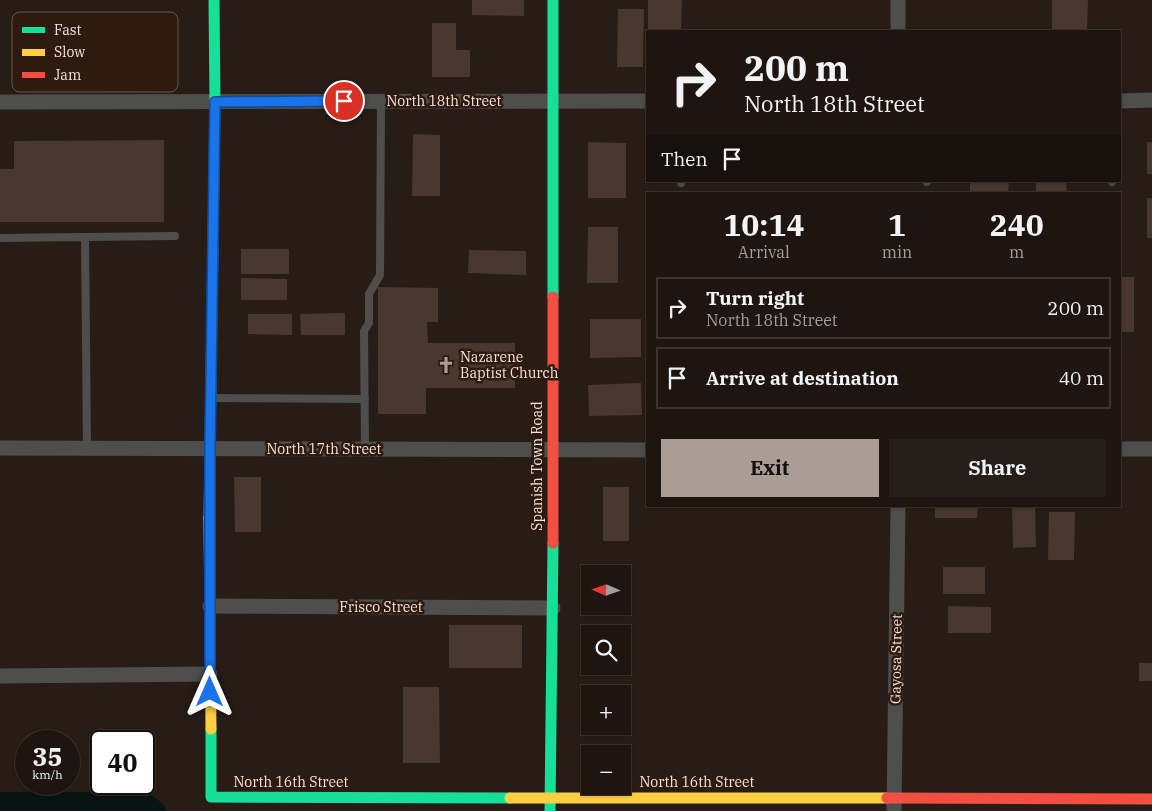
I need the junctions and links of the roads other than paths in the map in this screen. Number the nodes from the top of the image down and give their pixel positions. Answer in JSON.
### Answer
{"nodes":[{"id":1,"x":214,"y":0,"type":"edge"},
{"id":2,"x":553,"y":0,"type":"edge"},
{"id":3,"x":898,"y":0,"type":"edge"},
{"id":4,"x":898,"y":30,"type":"edge"},
{"id":5,"x":1152,"y":100,"type":"edge"},
{"id":6,"x":380,"y":101,"type":"junction"},
{"id":7,"x":554,"y":101,"type":"junction"},
{"id":8,"x":646,"y":101,"type":"edge"},
{"id":9,"x":1121,"y":101,"type":"edge"},
{"id":10,"x":0,"y":102,"type":"edge"},
{"id":11,"x":215,"y":102,"type":"junction"},
{"id":12,"x":175,"y":236,"type":"dead end"},
{"id":13,"x":85,"y":237,"type":"junction"},
{"id":14,"x":0,"y":238,"type":"edge"},
{"id":15,"x":210,"y":398,"type":"junction"},
{"id":16,"x":365,"y":399,"type":"junction"},
{"id":17,"x":0,"y":448,"type":"edge"},
{"id":18,"x":87,"y":448,"type":"junction"},
{"id":19,"x":210,"y":448,"type":"junction"},
{"id":20,"x":365,"y":449,"type":"junction"},
{"id":21,"x":1121,"y":449,"type":"edge"},
{"id":22,"x":1152,"y":449,"type":"edge"},
{"id":23,"x":551,"y":450,"type":"junction"},
{"id":24,"x":646,"y":450,"type":"edge"},
{"id":25,"x":898,"y":507,"type":"edge"},
{"id":26,"x":210,"y":606,"type":"junction"},
{"id":27,"x":553,"y":608,"type":"junction"},
{"id":28,"x":210,"y":674,"type":"junction"},
{"id":29,"x":0,"y":676,"type":"edge"},
{"id":30,"x":550,"y":797,"type":"junction"},
{"id":31,"x":1152,"y":799,"type":"edge"},
{"id":32,"x":228,"y":804,"type":"edge"},
{"id":33,"x":894,"y":805,"type":"edge"},
{"id":34,"x":550,"y":811,"type":"edge"}],
"edges":[{"from":1,"to":11,"type":"street"},
{"from":2,"to":7,"type":"street","name":"Spanish Town Road"},
{"from":3,"to":4,"type":"street"},
{"from":5,"to":9,"type":"street"},
{"from":6,"to":7,"type":"street","name":"North 18th Street"},
{"from":6,"to":11,"type":"street","name":"North 18th Street"},
{"from":6,"to":16,"type":"lane"},
{"from":7,"to":8,"type":"street","name":"North 18th Street"},
{"from":7,"to":23,"type":"street","name":"Spanish Town Road"},
{"from":10,"to":11,"type":"street","name":"North 18th Street"},
{"from":11,"to":15,"type":"street"},
{"from":12,"to":13,"type":"lane"},
{"from":13,"to":14,"type":"lane"},
{"from":13,"to":18,"type":"lane"},
{"from":15,"to":16,"type":"lane"},
{"from":15,"to":19,"type":"street"},
{"from":16,"to":20,"type":"lane"},
{"from":17,"to":18,"type":"street","name":"North 17th Street"},
{"from":18,"to":19,"type":"street","name":"North 17th Street"},
{"from":19,"to":20,"type":"street","name":"North 17th Street"},
{"from":19,"to":26,"type":"street"},
{"from":20,"to":23,"type":"street","name":"North 17th Street"},
{"from":21,"to":22,"type":"street"},
{"from":23,"to":24,"type":"street","name":"North 17th Street"},
{"from":23,"to":27,"type":"street","name":"Spanish Town Road"},
{"from":25,"to":33,"type":"street","name":"Gayosa Street"},
{"from":26,"to":27,"type":"street","name":"Frisco Street"},
{"from":26,"to":28,"type":"street"},
{"from":27,"to":30,"type":"street","name":"Spanish Town Road"},
{"from":28,"to":29,"type":"street"},
{"from":28,"to":32,"type":"street","name":"North 16th Street"},
{"from":30,"to":32,"type":"street","name":"North 16th Street"},
{"from":30,"to":33,"type":"street","name":"North 16th Street"},
{"from":30,"to":34,"type":"street","name":"Spanish Town Road"},
{"from":31,"to":33,"type":"street","name":"North 16th Street"}]}
